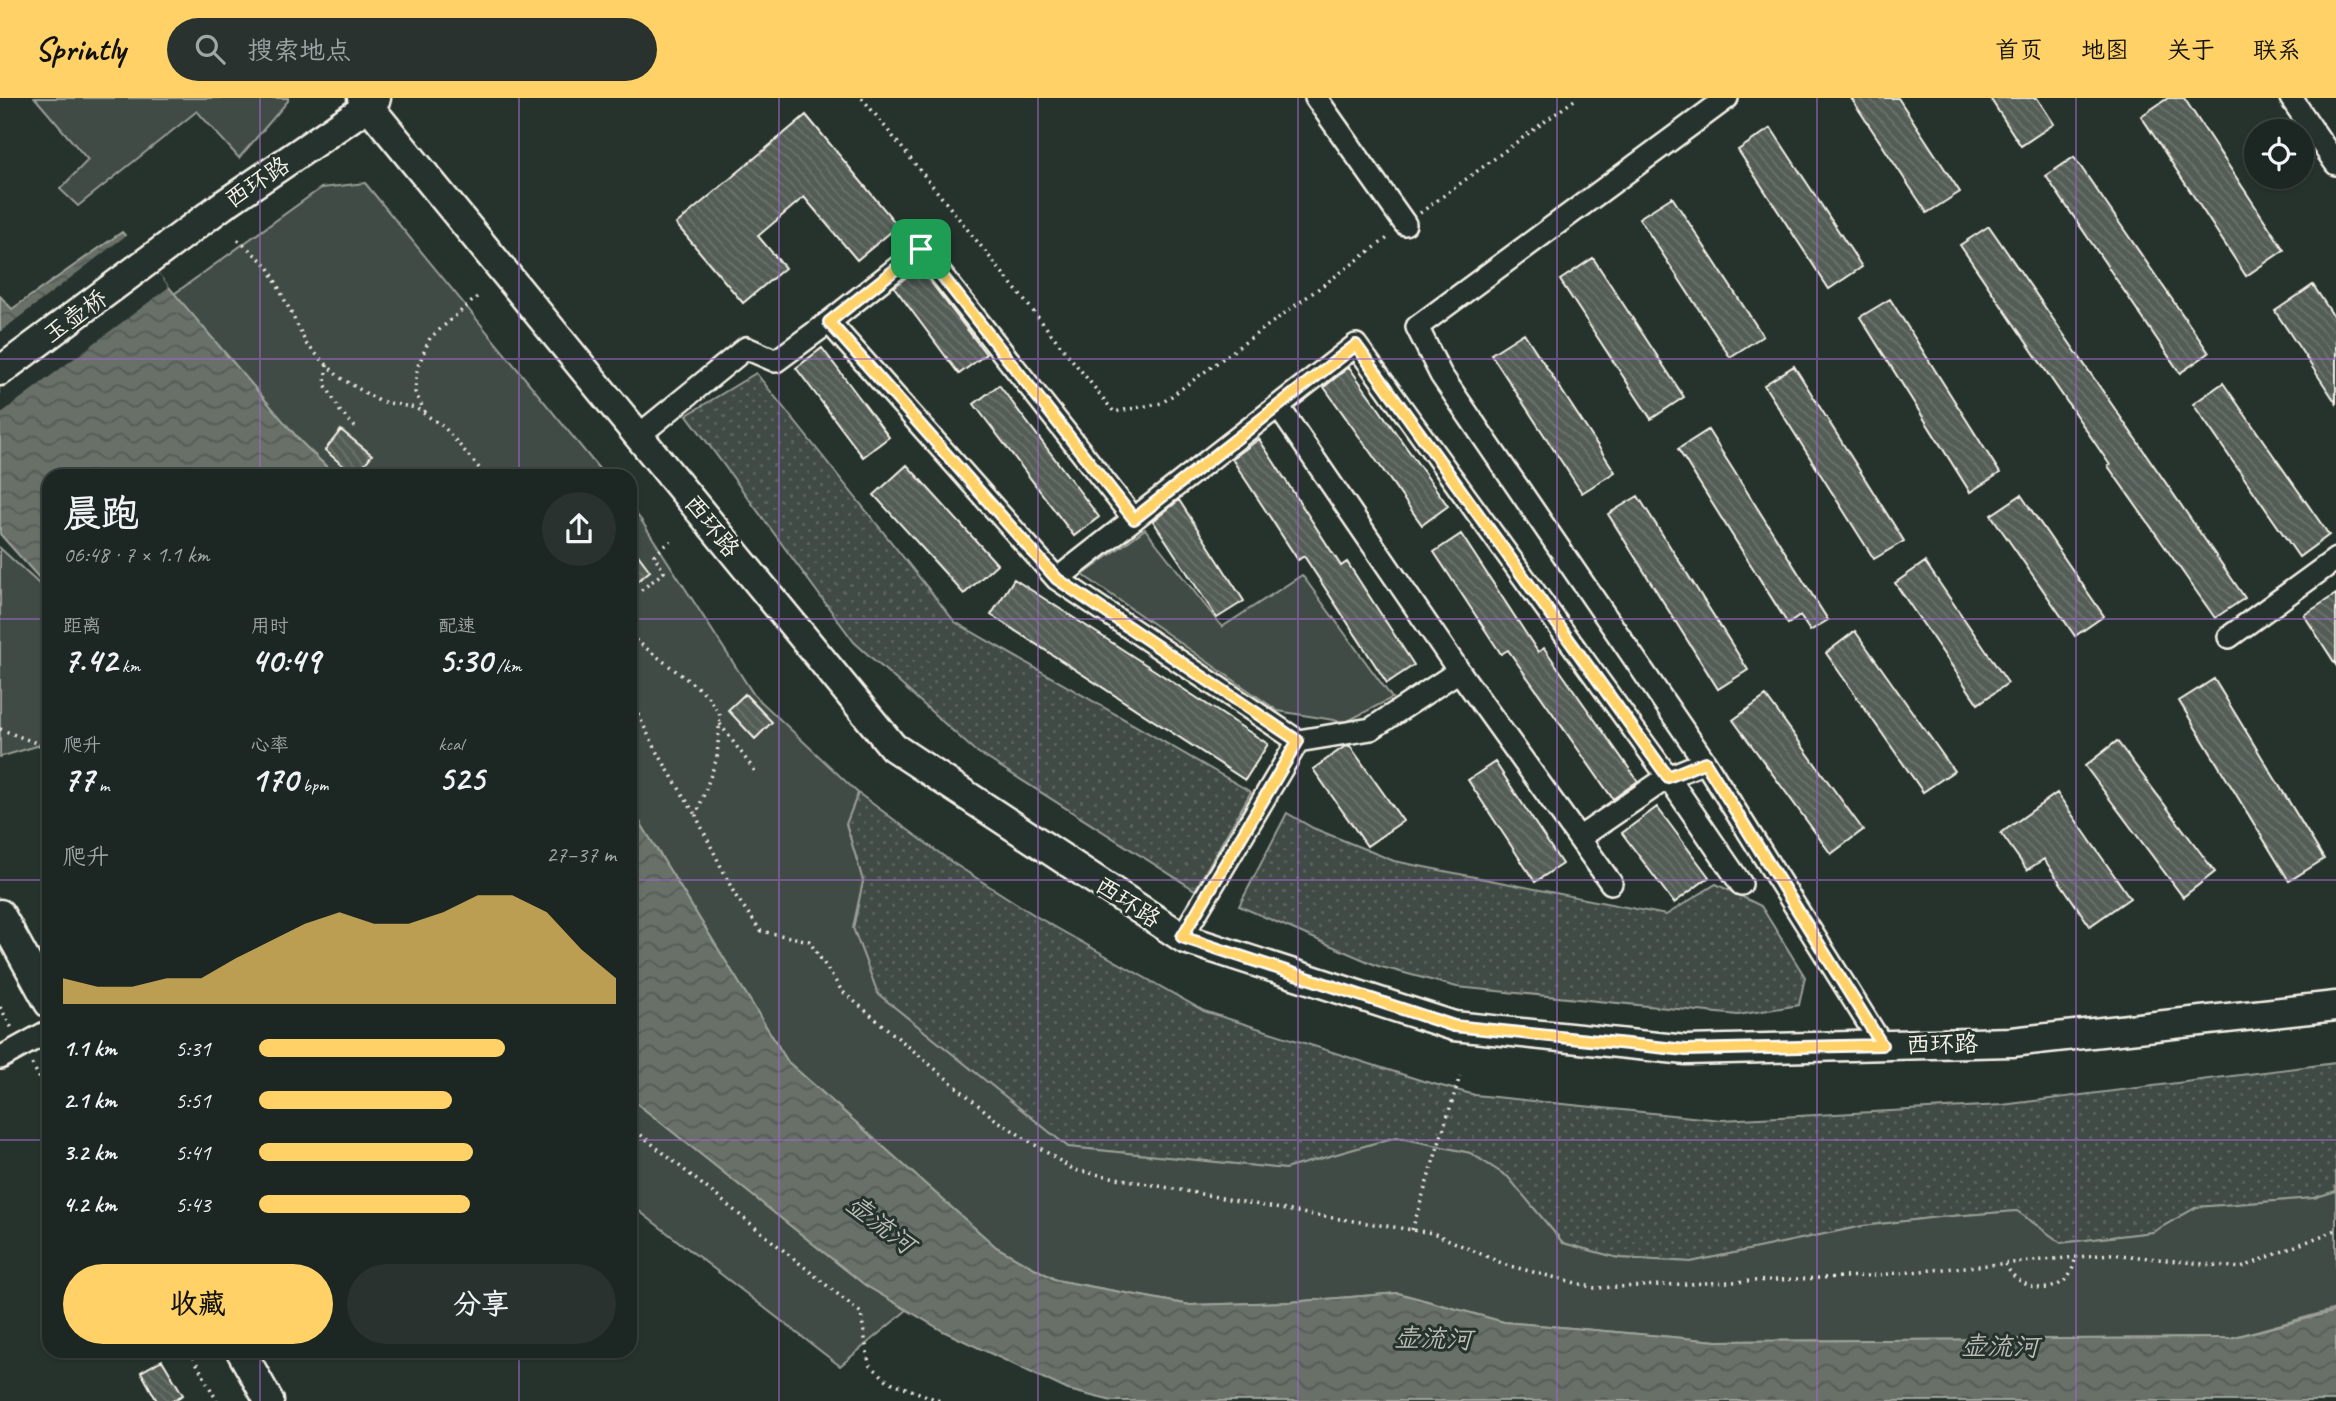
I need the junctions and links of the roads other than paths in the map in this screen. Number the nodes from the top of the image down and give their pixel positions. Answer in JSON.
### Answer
{"nodes":[{"id":1,"x":1316,"y":98,"type":"edge"},
{"id":2,"x":1727,"y":98,"type":"edge"},
{"id":3,"x":2291,"y":98,"type":"edge"},
{"id":4,"x":369,"y":101,"type":"edge"},
{"id":5,"x":2336,"y":164,"type":"edge"},
{"id":6,"x":1405,"y":224,"type":"road end"},
{"id":7,"x":149,"y":261,"type":"joint"},
{"id":8,"x":829,"y":322,"type":"junction"},
{"id":9,"x":0,"y":371,"type":"edge"},
{"id":10,"x":1278,"y":406,"type":"junction"},
{"id":11,"x":638,"y":436,"type":"junction"},
{"id":12,"x":1134,"y":519,"type":"junction"},
{"id":13,"x":2336,"y":559,"type":"edge"},
{"id":14,"x":1057,"y":579,"type":"junction"},
{"id":15,"x":2229,"y":637,"type":"dead end"},
{"id":16,"x":1459,"y":671,"type":"junction"},
{"id":17,"x":1298,"y":741,"type":"junction"},
{"id":18,"x":1705,"y":762,"type":"junction"},
{"id":19,"x":1668,"y":777,"type":"junction"},
{"id":20,"x":1579,"y":838,"type":"junction"},
{"id":21,"x":1611,"y":883,"type":"dead end"},
{"id":22,"x":1741,"y":884,"type":"dead end"},
{"id":23,"x":0,"y":914,"type":"edge"},
{"id":24,"x":1182,"y":937,"type":"junction"},
{"id":25,"x":42,"y":990,"type":"edge"},
{"id":26,"x":2336,"y":1006,"type":"edge"},
{"id":27,"x":42,"y":1035,"type":"edge"},
{"id":28,"x":1882,"y":1045,"type":"junction"},
{"id":29,"x":0,"y":1058,"type":"edge"},
{"id":30,"x":245,"y":1358,"type":"edge"},
{"id":31,"x":269,"y":1401,"type":"edge"}],
"edges":[{"from":1,"to":6,"type":"street"},
{"from":2,"to":18,"type":"street"},
{"from":3,"to":5,"type":"street"},
{"from":4,"to":7,"type":"main road","name":"西环路"},
{"from":4,"to":11,"type":"main road","name":"西环路"},
{"from":7,"to":9,"type":"main road","name":"玉壶桥"},
{"from":8,"to":11,"type":"street"},
{"from":8,"to":12,"type":"street"},
{"from":8,"to":14,"type":"street"},
{"from":10,"to":12,"type":"street"},
{"from":10,"to":16,"type":"street"},
{"from":10,"to":19,"type":"street"},
{"from":11,"to":24,"type":"main road","name":"西环路"},
{"from":12,"to":14,"type":"street"},
{"from":13,"to":15,"type":"street"},
{"from":14,"to":17,"type":"street"},
{"from":16,"to":17,"type":"street"},
{"from":16,"to":20,"type":"street"},
{"from":17,"to":24,"type":"street"},
{"from":18,"to":19,"type":"street"},
{"from":18,"to":28,"type":"street"},
{"from":19,"to":20,"type":"street"},
{"from":19,"to":22,"type":"street"},
{"from":20,"to":21,"type":"street"},
{"from":23,"to":25,"type":"main road"},
{"from":24,"to":28,"type":"main road","name":"西环路"},
{"from":26,"to":28,"type":"main road","name":"西环路"},
{"from":27,"to":29,"type":"street"},
{"from":30,"to":31,"type":"main road"}]}
